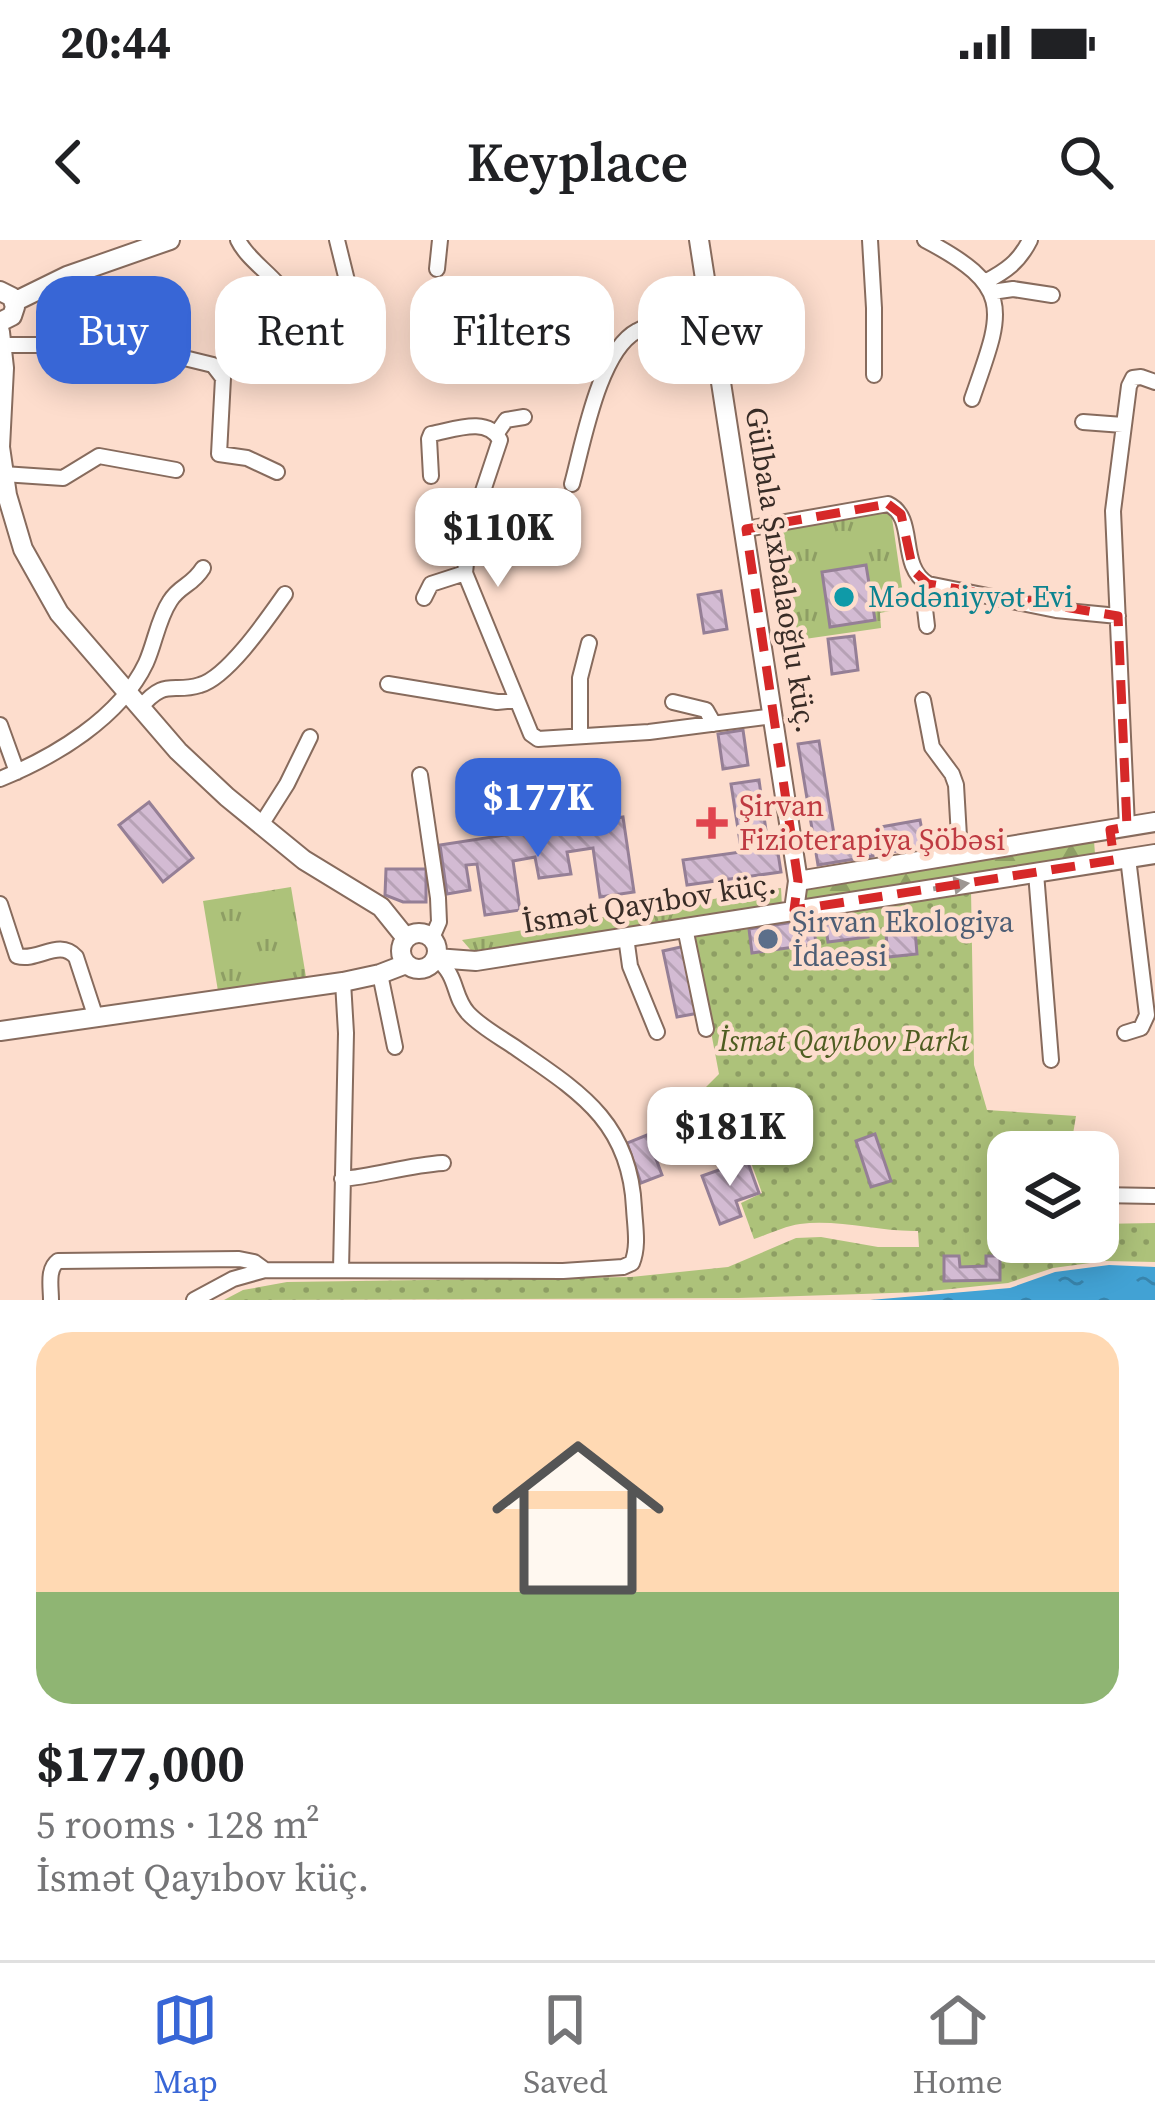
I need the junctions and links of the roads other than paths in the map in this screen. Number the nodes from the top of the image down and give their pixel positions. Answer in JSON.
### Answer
{"nodes":[{"id":1,"x":170,"y":240,"type":"edge"},
{"id":2,"x":238,"y":240,"type":"edge"},
{"id":3,"x":337,"y":240,"type":"edge"},
{"id":4,"x":440,"y":240,"type":"edge"},
{"id":5,"x":699,"y":240,"type":"edge"},
{"id":6,"x":870,"y":240,"type":"edge"},
{"id":7,"x":925,"y":240,"type":"edge"},
{"id":8,"x":1030,"y":240,"type":"edge"},
{"id":9,"x":437,"y":269,"type":"dead end"},
{"id":10,"x":268,"y":276,"type":"edge"},
{"id":11,"x":346,"y":276,"type":"edge"},
{"id":12,"x":705,"y":276,"type":"edge"},
{"id":13,"x":988,"y":287,"type":"junction"},
{"id":14,"x":1052,"y":296,"type":"dead end"},
{"id":15,"x":7,"y":297,"type":"edge"},
{"id":16,"x":0,"y":322,"type":"edge"},
{"id":17,"x":638,"y":330,"type":"edge"},
{"id":18,"x":1,"y":339,"type":"edge"},
{"id":19,"x":874,"y":375,"type":"dead end"},
{"id":20,"x":1155,"y":382,"type":"edge"},
{"id":21,"x":722,"y":384,"type":"edge"},
{"id":22,"x":972,"y":399,"type":"dead end"},
{"id":23,"x":524,"y":417,"type":"dead end"},
{"id":24,"x":1083,"y":422,"type":"dead end"},
{"id":25,"x":1123,"y":425,"type":"junction"},
{"id":26,"x":497,"y":433,"type":"junction"},
{"id":27,"x":176,"y":470,"type":"dead end"},
{"id":28,"x":277,"y":472,"type":"dead end"},
{"id":29,"x":3,"y":474,"type":"junction"},
{"id":30,"x":431,"y":476,"type":"dead end"},
{"id":31,"x":572,"y":484,"type":"dead end"},
{"id":32,"x":746,"y":529,"type":"junction"},
{"id":33,"x":202,"y":568,"type":"dead end"},
{"id":34,"x":465,"y":573,"type":"junction"},
{"id":35,"x":928,"y":584,"type":"junction"},
{"id":36,"x":285,"y":594,"type":"dead end"},
{"id":37,"x":424,"y":598,"type":"dead end"},
{"id":38,"x":1118,"y":616,"type":"junction"},
{"id":39,"x":927,"y":626,"type":"dead end"},
{"id":40,"x":589,"y":644,"type":"dead end"},
{"id":41,"x":388,"y":683,"type":"dead end"},
{"id":42,"x":127,"y":692,"type":"junction"},
{"id":43,"x":517,"y":700,"type":"junction"},
{"id":44,"x":923,"y":700,"type":"dead end"},
{"id":45,"x":673,"y":702,"type":"dead end"},
{"id":46,"x":140,"y":709,"type":"junction"},
{"id":47,"x":773,"y":716,"type":"junction"},
{"id":48,"x":714,"y":724,"type":"junction"},
{"id":49,"x":0,"y":725,"type":"edge"},
{"id":50,"x":580,"y":736,"type":"junction"},
{"id":51,"x":310,"y":737,"type":"dead end"},
{"id":52,"x":17,"y":772,"type":"junction"},
{"id":53,"x":419,"y":775,"type":"dead end"},
{"id":54,"x":0,"y":779,"type":"edge"},
{"id":55,"x":1155,"y":822,"type":"edge"},
{"id":56,"x":261,"y":825,"type":"junction"},
{"id":57,"x":1119,"y":828,"type":"junction"},
{"id":58,"x":960,"y":854,"type":"junction"},
{"id":59,"x":1155,"y":854,"type":"edge"},
{"id":60,"x":1121,"y":859,"type":"junction"},
{"id":61,"x":1036,"y":872,"type":"junction"},
{"id":62,"x":798,"y":881,"type":"junction"},
{"id":63,"x":0,"y":904,"type":"edge"},
{"id":64,"x":794,"y":910,"type":"junction"},
{"id":65,"x":685,"y":928,"type":"junction"},
{"id":66,"x":626,"y":937,"type":"junction"},
{"id":67,"x":406,"y":938,"type":"junction"},
{"id":68,"x":434,"y":948,"type":"junction"},
{"id":69,"x":406,"y":964,"type":"junction"},
{"id":70,"x":380,"y":974,"type":"junction"},
{"id":71,"x":343,"y":982,"type":"junction"},
{"id":72,"x":96,"y":1018,"type":"junction"},
{"id":73,"x":706,"y":1029,"type":"dead end"},
{"id":74,"x":0,"y":1031,"type":"edge"},
{"id":75,"x":657,"y":1032,"type":"dead end"},
{"id":76,"x":1125,"y":1034,"type":"dead end"},
{"id":77,"x":395,"y":1047,"type":"dead end"},
{"id":78,"x":1051,"y":1060,"type":"dead end"},
{"id":79,"x":442,"y":1163,"type":"dead end"},
{"id":80,"x":342,"y":1179,"type":"junction"},
{"id":81,"x":1119,"y":1195,"type":"edge"},
{"id":82,"x":1155,"y":1196,"type":"edge"},
{"id":83,"x":265,"y":1270,"type":"junction"},
{"id":84,"x":341,"y":1270,"type":"junction"},
{"id":85,"x":51,"y":1300,"type":"edge"},
{"id":86,"x":194,"y":1300,"type":"edge"}],
"edges":[{"from":1,"to":15,"type":"street"},
{"from":2,"to":10,"type":"street"},
{"from":3,"to":11,"type":"street"},
{"from":4,"to":9,"type":"street"},
{"from":5,"to":12,"type":"street","name":"Gülbala Şıxbalaoğlu küç."},
{"from":6,"to":19,"type":"street"},
{"from":7,"to":13,"type":"street"},
{"from":8,"to":13,"type":"street"},
{"from":13,"to":14,"type":"street"},
{"from":13,"to":22,"type":"street"},
{"from":15,"to":16,"type":"street"},
{"from":17,"to":31,"type":"street"},
{"from":18,"to":28,"type":"street"},
{"from":18,"to":29,"type":"street"},
{"from":20,"to":25,"type":"street"},
{"from":21,"to":32,"type":"street","name":"Gülbala Şıxbalaoğlu küç."},
{"from":23,"to":26,"type":"street"},
{"from":24,"to":25,"type":"street"},
{"from":25,"to":38,"type":"street"},
{"from":26,"to":30,"type":"street"},
{"from":26,"to":34,"type":"street"},
{"from":27,"to":29,"type":"street"},
{"from":29,"to":42,"type":"street"},
{"from":32,"to":35,"type":"street"},
{"from":32,"to":47,"type":"street","name":"Gülbala Şıxbalaoğlu küç."},
{"from":33,"to":42,"type":"street"},
{"from":34,"to":37,"type":"street"},
{"from":34,"to":43,"type":"street"},
{"from":35,"to":38,"type":"street"},
{"from":35,"to":39,"type":"street"},
{"from":36,"to":46,"type":"street"},
{"from":38,"to":57,"type":"street"},
{"from":40,"to":50,"type":"street"},
{"from":41,"to":43,"type":"street"},
{"from":42,"to":46,"type":"street"},
{"from":42,"to":52,"type":"street"},
{"from":43,"to":50,"type":"street"},
{"from":44,"to":58,"type":"street"},
{"from":45,"to":48,"type":"street"},
{"from":46,"to":56,"type":"street"},
{"from":47,"to":48,"type":"street"},
{"from":47,"to":62,"type":"street","name":"Gülbala Şıxbalaoğlu küç."},
{"from":48,"to":50,"type":"street"},
{"from":49,"to":52,"type":"street"},
{"from":51,"to":56,"type":"street"},
{"from":52,"to":54,"type":"street"},
{"from":53,"to":68,"type":"street"},
{"from":55,"to":57,"type":"street","name":"İsmət Qayıbov küç."},
{"from":56,"to":67,"type":"street"},
{"from":57,"to":58,"type":"street","name":"İsmət Qayıbov küç."},
{"from":57,"to":60,"type":"street"},
{"from":58,"to":62,"type":"street","name":"İsmət Qayıbov küç."},
{"from":59,"to":60,"type":"street","name":"İsmət Qayıbov küç."},
{"from":60,"to":61,"type":"street","name":"İsmət Qayıbov küç."},
{"from":60,"to":76,"type":"street"},
{"from":64,"to":61,"type":"street","name":"İsmət Qayıbov küç.","one_way":true},
{"from":61,"to":78,"type":"street"},
{"from":62,"to":64,"type":"street","name":"Gülbala Şıxbalaoğlu küç."},
{"from":63,"to":72,"type":"street"},
{"from":64,"to":65,"type":"street","name":"İsmət Qayıbov küç."},
{"from":65,"to":66,"type":"street","name":"İsmət Qayıbov küç."},
{"from":65,"to":73,"type":"street"},
{"from":66,"to":68,"type":"street","name":"İsmət Qayıbov küç."},
{"from":66,"to":75,"type":"street"},
{"from":67,"to":68,"type":"street"},
{"from":67,"to":69,"type":"street"},
{"from":68,"to":69,"type":"street"},
{"from":68,"to":84,"type":"street"},
{"from":69,"to":70,"type":"street"},
{"from":70,"to":71,"type":"street"},
{"from":70,"to":77,"type":"street"},
{"from":71,"to":72,"type":"street"},
{"from":71,"to":80,"type":"street"},
{"from":72,"to":74,"type":"street"},
{"from":79,"to":80,"type":"street"},
{"from":80,"to":84,"type":"street"},
{"from":81,"to":82,"type":"street"},
{"from":83,"to":84,"type":"street"},
{"from":83,"to":85,"type":"street"},
{"from":83,"to":86,"type":"street"}]}
